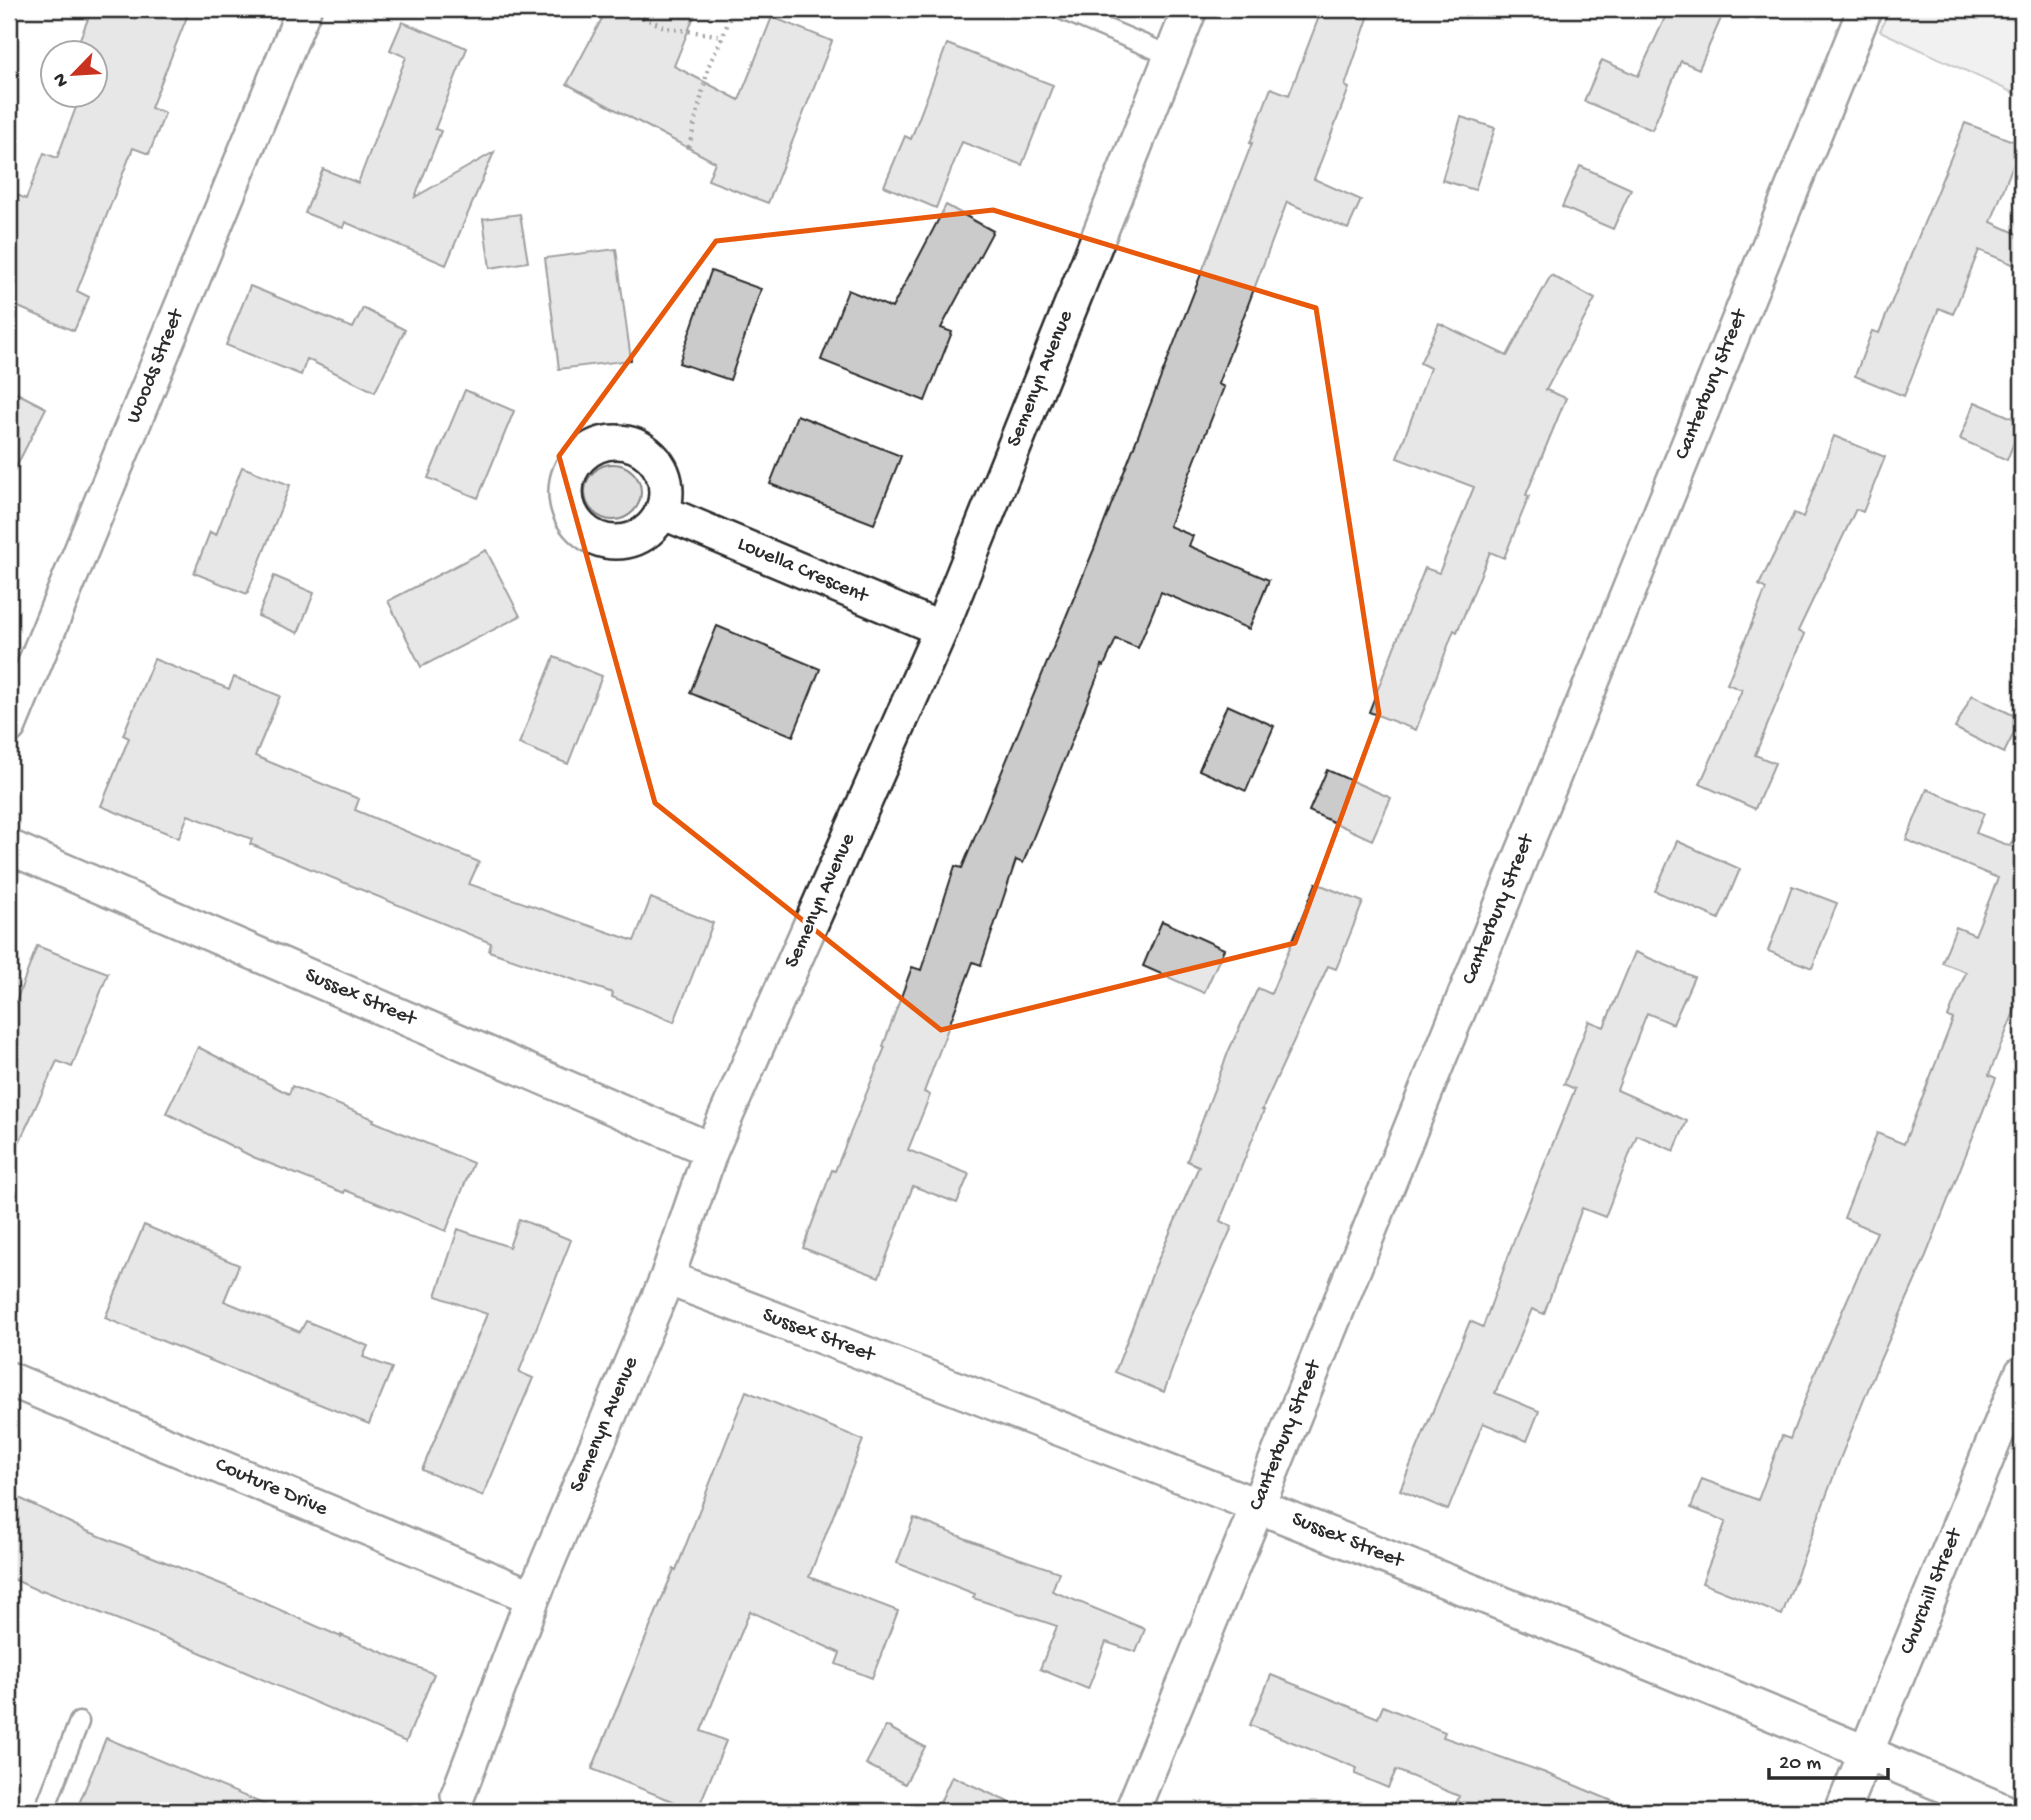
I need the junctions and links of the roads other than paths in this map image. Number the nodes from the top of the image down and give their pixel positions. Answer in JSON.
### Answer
{"nodes":[{"id":1,"x":304,"y":9,"type":"edge"},
{"id":2,"x":1060,"y":9,"type":"edge"},
{"id":3,"x":1190,"y":9,"type":"edge"},
{"id":4,"x":1865,"y":9,"type":"edge"},
{"id":5,"x":1171,"y":56,"type":"junction"},
{"id":6,"x":662,"y":512,"type":"dead end"},
{"id":7,"x":941,"y":629,"type":"junction"},
{"id":8,"x":9,"y":726,"type":"edge"},
{"id":9,"x":9,"y":847,"type":"edge"},
{"id":10,"x":711,"y":1150,"type":"junction"},
{"id":11,"x":667,"y":1278,"type":"junction"},
{"id":12,"x":2022,"y":1373,"type":"edge"},
{"id":13,"x":9,"y":1379,"type":"edge"},
{"id":14,"x":1258,"y":1505,"type":"junction"},
{"id":15,"x":533,"y":1597,"type":"junction"},
{"id":16,"x":79,"y":1722,"type":"dead end"},
{"id":17,"x":1866,"y":1752,"type":"junction"},
{"id":18,"x":456,"y":1803,"type":"edge"},
{"id":19,"x":44,"y":1811,"type":"edge"},
{"id":20,"x":1132,"y":1811,"type":"edge"},
{"id":21,"x":1842,"y":1811,"type":"edge"},
{"id":22,"x":2004,"y":1811,"type":"edge"}],
"edges":[{"from":1,"to":8,"type":"street","name":"Woods Street"},
{"from":2,"to":5,"type":"lane"},
{"from":3,"to":5,"type":"street","name":"Semenyn Avenue"},
{"from":4,"to":14,"type":"street","name":"Canterbury Street"},
{"from":5,"to":7,"type":"street","name":"Semenyn Avenue"},
{"from":6,"to":7,"type":"street","name":"Louella Crescent"},
{"from":7,"to":10,"type":"street","name":"Semenyn Avenue"},
{"from":9,"to":10,"type":"street","name":"Sussex Street"},
{"from":10,"to":11,"type":"street","name":"Semenyn Avenue"},
{"from":11,"to":14,"type":"street","name":"Sussex Street"},
{"from":11,"to":15,"type":"street","name":"Semenyn Avenue"},
{"from":12,"to":17,"type":"street","name":"Churchill Street"},
{"from":13,"to":15,"type":"street","name":"Couture Drive"},
{"from":14,"to":17,"type":"street","name":"Sussex Street"},
{"from":14,"to":20,"type":"street","name":"Canterbury Street"},
{"from":15,"to":18,"type":"street","name":"Semenyn Avenue"},
{"from":16,"to":19,"type":"lane"},
{"from":17,"to":21,"type":"street","name":"Churchill Street"},
{"from":17,"to":22,"type":"street","name":"Sussex Street"}]}
